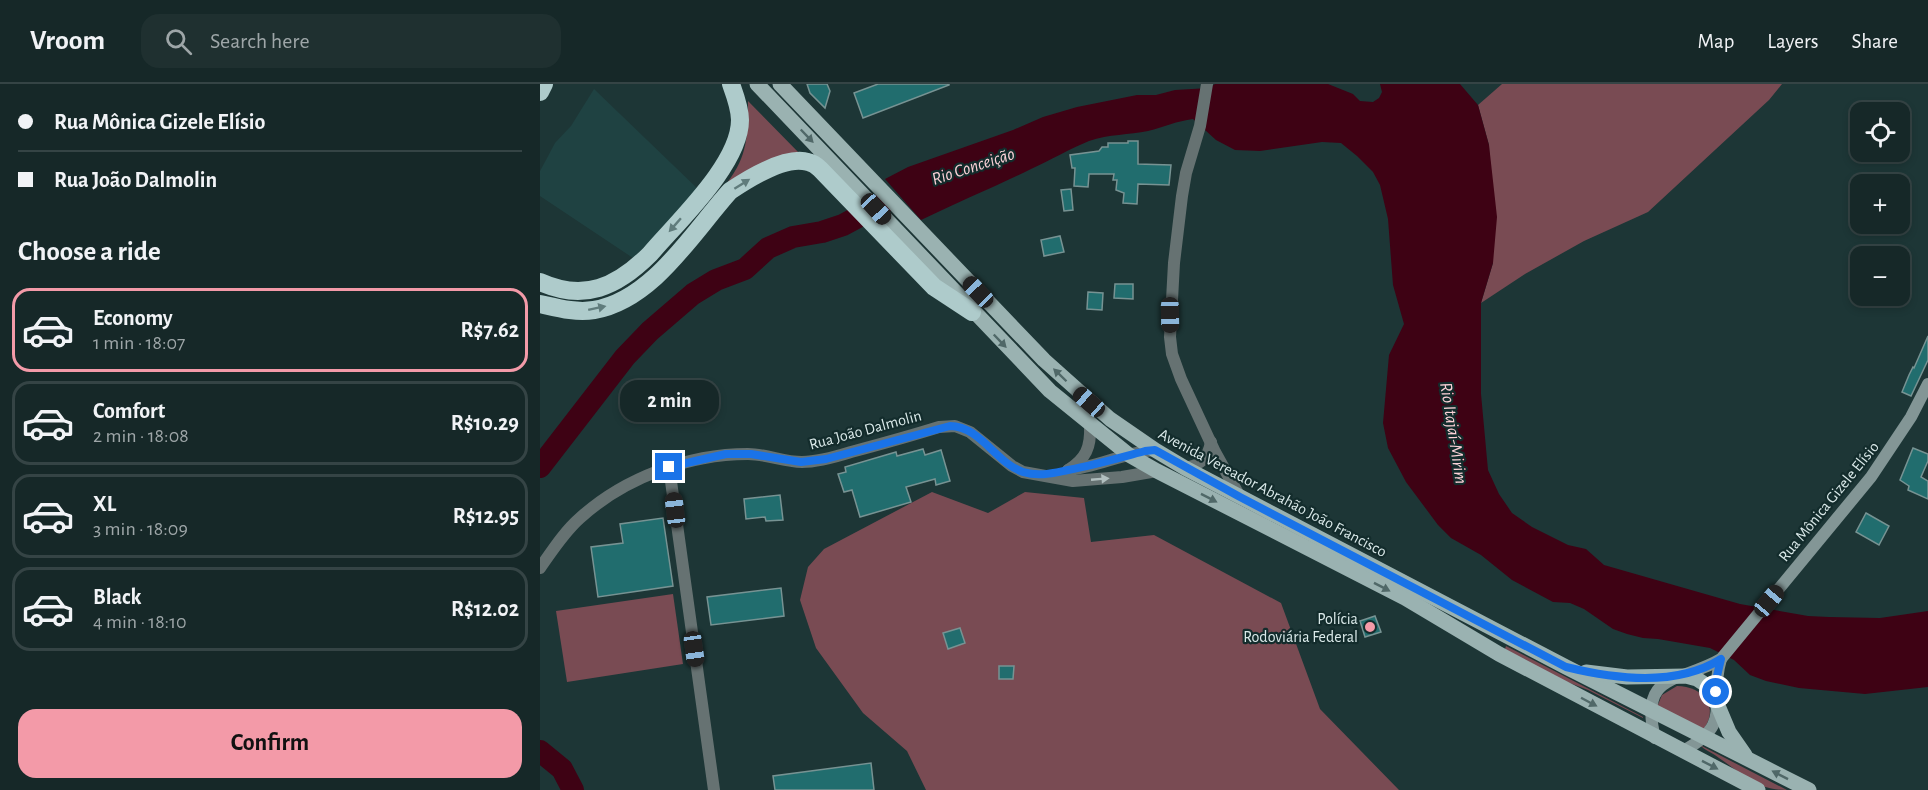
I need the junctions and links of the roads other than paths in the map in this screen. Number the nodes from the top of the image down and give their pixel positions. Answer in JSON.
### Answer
{"nodes":[{"id":1,"x":544,"y":84,"type":"edge"},
{"id":2,"x":731,"y":84,"type":"edge"},
{"id":3,"x":757,"y":84,"type":"edge"},
{"id":4,"x":780,"y":84,"type":"edge"},
{"id":5,"x":1207,"y":84,"type":"edge"},
{"id":6,"x":540,"y":92,"type":"edge"},
{"id":7,"x":844,"y":185,"type":"junction"},
{"id":8,"x":540,"y":282,"type":"edge"},
{"id":9,"x":540,"y":304,"type":"edge"},
{"id":10,"x":972,"y":312,"type":"joint"},
{"id":11,"x":1928,"y":384,"type":"edge"},
{"id":12,"x":1090,"y":426,"type":"junction"},
{"id":13,"x":1210,"y":442,"type":"junction"},
{"id":14,"x":1155,"y":450,"type":"junction"},
{"id":15,"x":1129,"y":455,"type":"junction"},
{"id":16,"x":669,"y":467,"type":"junction"},
{"id":17,"x":1185,"y":468,"type":"junction"},
{"id":18,"x":1068,"y":470,"type":"junction"},
{"id":19,"x":1157,"y":471,"type":"junction"},
{"id":20,"x":1044,"y":475,"type":"junction"},
{"id":21,"x":1240,"y":497,"type":"junction"},
{"id":22,"x":540,"y":568,"type":"edge"},
{"id":23,"x":1724,"y":656,"type":"junction"},
{"id":24,"x":1566,"y":667,"type":"junction"},
{"id":25,"x":1680,"y":676,"type":"junction"},
{"id":26,"x":1717,"y":700,"type":"junction"},
{"id":27,"x":1652,"y":711,"type":"junction"},
{"id":28,"x":1705,"y":737,"type":"junction"},
{"id":29,"x":1655,"y":738,"type":"junction"},
{"id":30,"x":1683,"y":751,"type":"junction"},
{"id":31,"x":1750,"y":760,"type":"junction"},
{"id":32,"x":714,"y":790,"type":"edge"},
{"id":33,"x":1758,"y":790,"type":"edge"},
{"id":34,"x":1809,"y":790,"type":"edge"}],
"edges":[{"from":1,"to":6,"type":"highway"},
{"from":2,"to":8,"type":"highway","one_way":true},
{"from":3,"to":7,"type":"main road","one_way":true},
{"from":14,"to":4,"type":"main road","name":"Avenida Vereador Abrahão João Francisco","one_way":true},
{"from":5,"to":13,"type":"street"},
{"from":9,"to":7,"type":"highway","one_way":true},
{"from":7,"to":10,"type":"highway"},
{"from":10,"to":12,"type":"main road","name":"Avenida Vereador Abrahão João Francisco","one_way":true},
{"from":11,"to":23,"type":"street","name":"Rua Mônica Gizele Elísio"},
{"from":12,"to":15,"type":"main road","name":"Avenida Vereador Abrahão João Francisco"},
{"from":12,"to":18,"type":"street"},
{"from":13,"to":17,"type":"street"},
{"from":13,"to":21,"type":"street"},
{"from":14,"to":15,"type":"street","name":"Rua João Dalmolin"},
{"from":14,"to":17,"type":"main road","name":"Avenida Vereador Abrahão João Francisco"},
{"from":15,"to":18,"type":"street","name":"Rua João Dalmolin"},
{"from":15,"to":19,"type":"main road","name":"Avenida Vereador Abrahão João Francisco"},
{"from":16,"to":20,"type":"street","name":"Rua João Dalmolin"},
{"from":16,"to":22,"type":"street","name":"Rua João Dalmolin"},
{"from":16,"to":32,"type":"street"},
{"from":17,"to":21,"type":"main road","name":"Avenida Vereador Abrahão João Francisco"},
{"from":18,"to":20,"type":"street","name":"Rua João Dalmolin"},
{"from":20,"to":19,"type":"street","name":"Rua João Dalmolin","one_way":true},
{"from":19,"to":29,"type":"main road","name":"Avenida Vereador Abrahão João Francisco","one_way":true},
{"from":21,"to":24,"type":"main road","name":"Avenida Vereador Abrahão João Francisco"},
{"from":23,"to":25,"type":"street","name":"Rua Mônica Gizele Elísio"},
{"from":23,"to":26,"type":"street"},
{"from":24,"to":25,"type":"main road"},
{"from":24,"to":27,"type":"main road","name":"Avenida Vereador Abrahão João Francisco"},
{"from":25,"to":26,"type":"main road"},
{"from":25,"to":27,"type":"street","name":"Rua Mônica Gizele Elísio"},
{"from":26,"to":28,"type":"street"},
{"from":26,"to":31,"type":"main road"},
{"from":27,"to":28,"type":"main road","name":"Avenida Vereador Abrahão João Francisco"},
{"from":27,"to":29,"type":"street"},
{"from":28,"to":30,"type":"street"},
{"from":28,"to":31,"type":"main road","name":"Avenida Vereador Abrahão João Francisco"},
{"from":29,"to":30,"type":"main road","name":"Avenida Vereador Abrahão João Francisco"},
{"from":30,"to":33,"type":"main road","name":"Avenida Vereador Abrahão João Francisco","one_way":true},
{"from":34,"to":31,"type":"main road","name":"Avenida Vereador Abrahão João Francisco","one_way":true}]}
